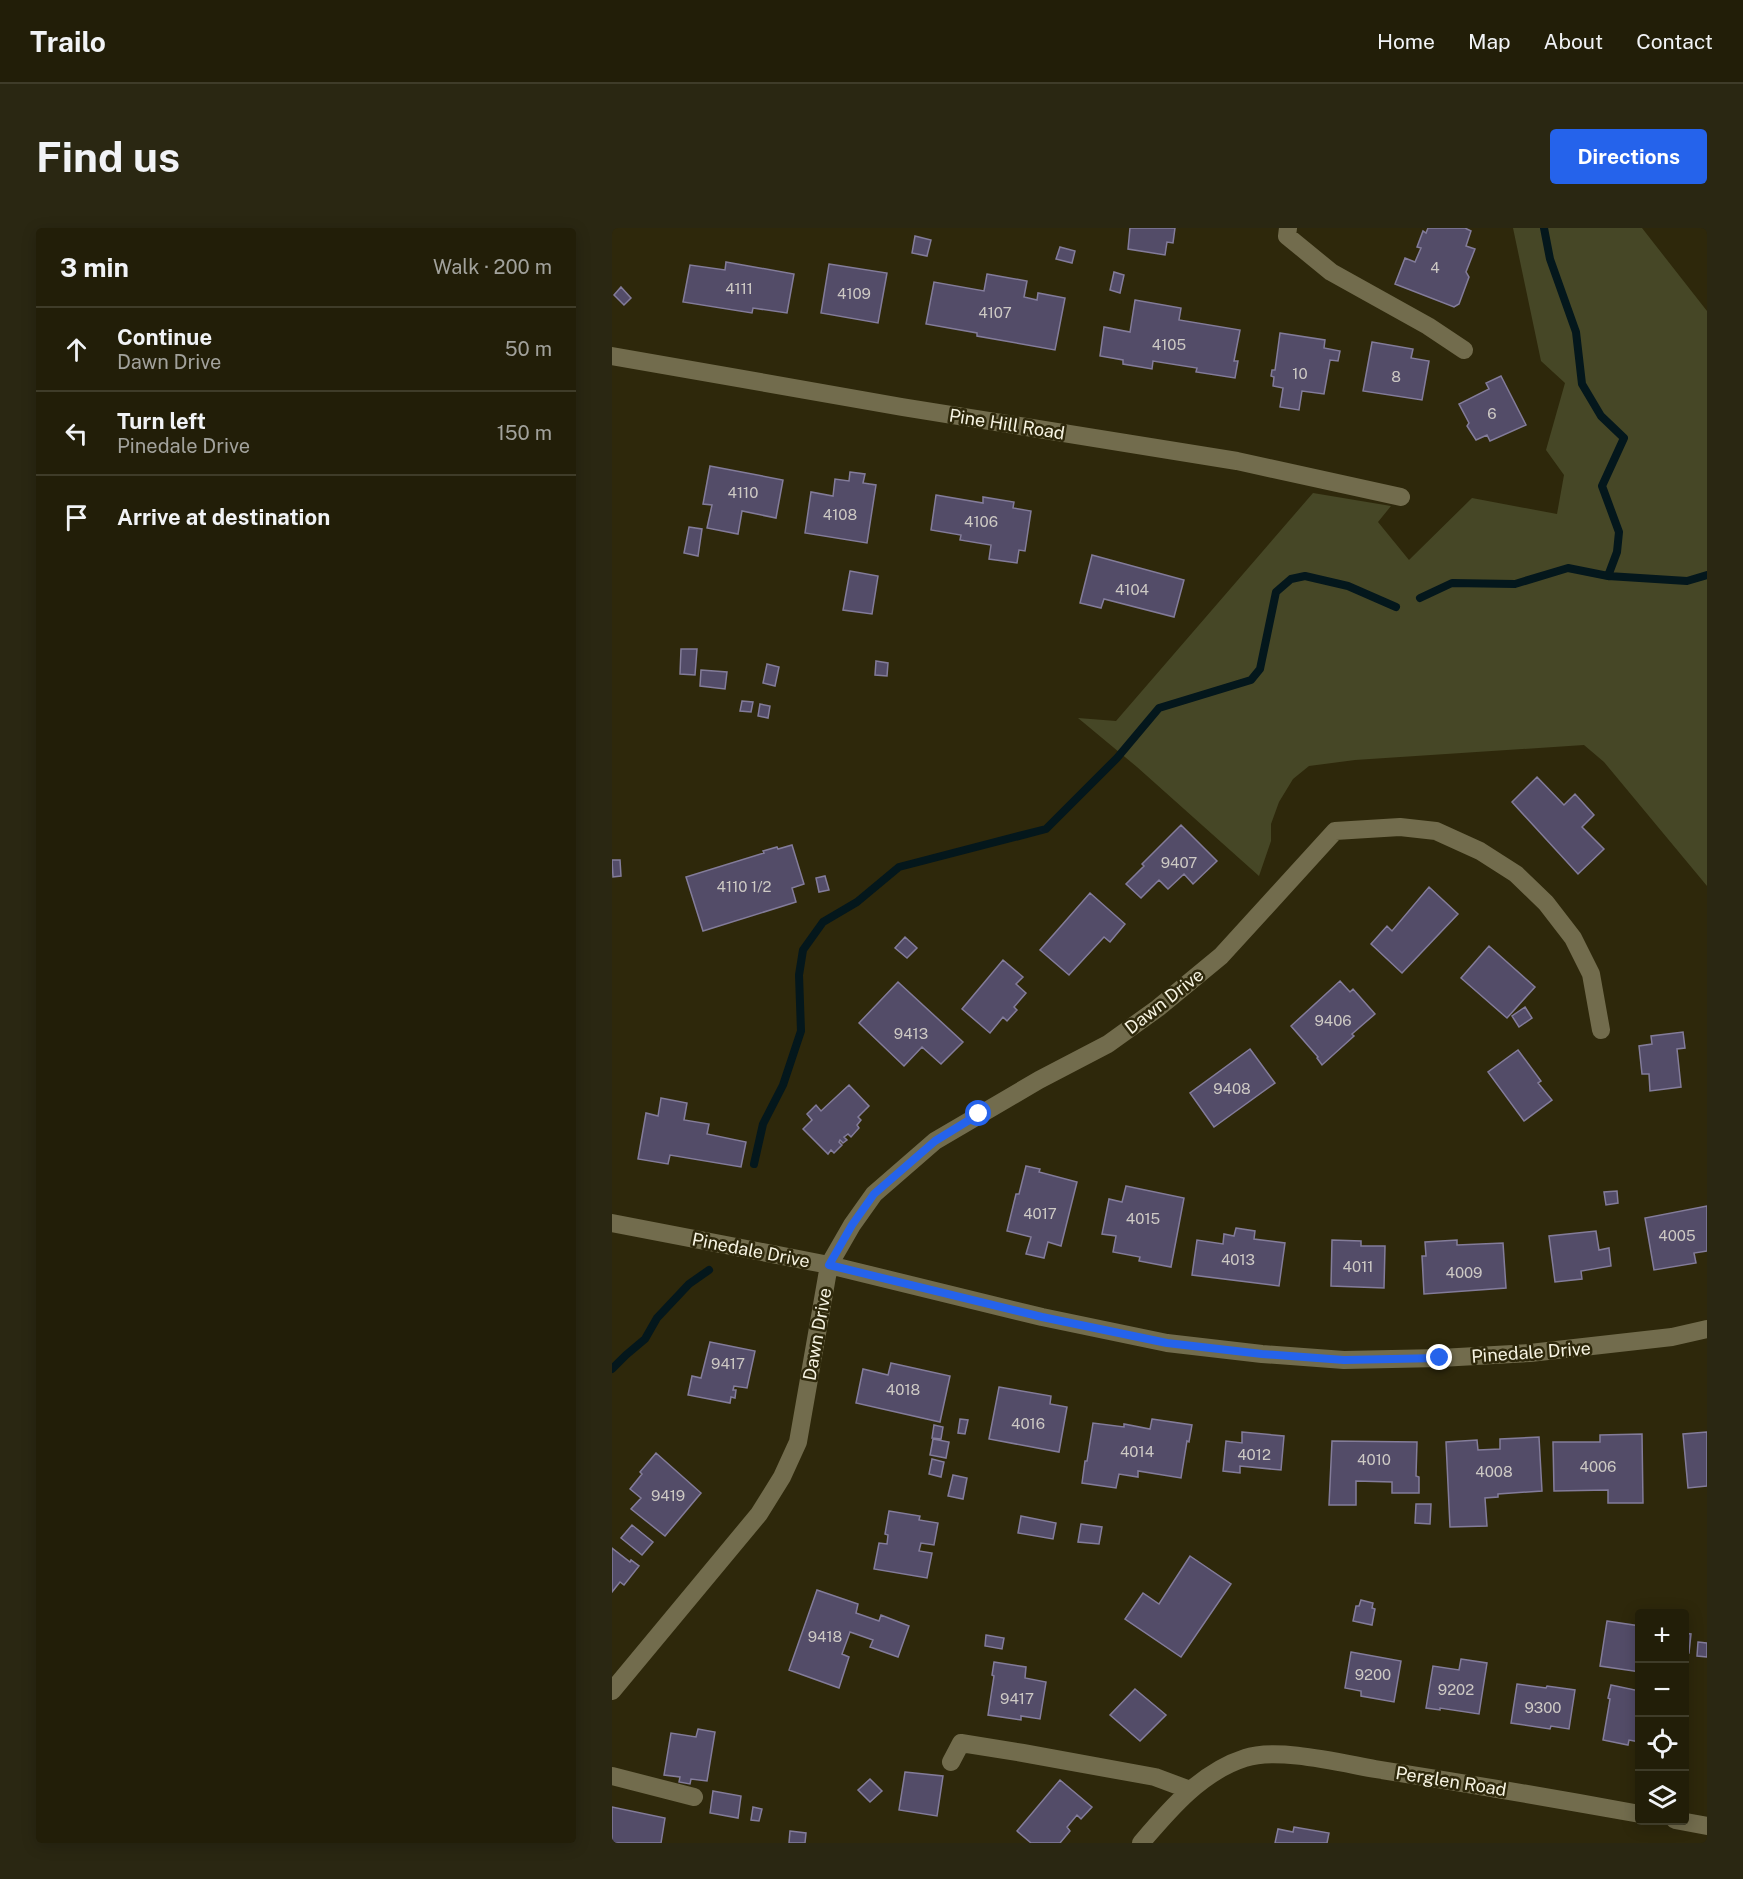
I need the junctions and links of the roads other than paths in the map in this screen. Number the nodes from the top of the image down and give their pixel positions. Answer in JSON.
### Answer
{"nodes":[{"id":1,"x":1288,"y":232,"type":"edge"},
{"id":2,"x":1464,"y":350,"type":"dead end"},
{"id":3,"x":612,"y":356,"type":"edge"},
{"id":4,"x":1401,"y":497,"type":"dead end"},
{"id":5,"x":1601,"y":1030,"type":"dead end"},
{"id":6,"x":612,"y":1223,"type":"edge"},
{"id":7,"x":829,"y":1265,"type":"junction"},
{"id":8,"x":1707,"y":1329,"type":"edge"},
{"id":9,"x":612,"y":1691,"type":"edge"},
{"id":10,"x":951,"y":1762,"type":"dead end"},
{"id":11,"x":612,"y":1776,"type":"edge"},
{"id":12,"x":1190,"y":1790,"type":"junction"},
{"id":13,"x":694,"y":1797,"type":"dead end"},
{"id":14,"x":1635,"y":1813,"type":"edge"},
{"id":15,"x":1689,"y":1823,"type":"edge"},
{"id":16,"x":1707,"y":1826,"type":"edge"},
{"id":17,"x":1141,"y":1843,"type":"edge"}],
"edges":[{"from":1,"to":2,"type":"street"},
{"from":3,"to":4,"type":"street","name":"Pine Hill Road"},
{"from":5,"to":7,"type":"street","name":"Dawn Drive"},
{"from":6,"to":7,"type":"street","name":"Pinedale Drive"},
{"from":7,"to":8,"type":"street","name":"Pinedale Drive"},
{"from":7,"to":9,"type":"street","name":"Dawn Drive"},
{"from":10,"to":12,"type":"street"},
{"from":11,"to":13,"type":"street"},
{"from":12,"to":14,"type":"street","name":"Perglen Road"},
{"from":12,"to":17,"type":"street"},
{"from":15,"to":16,"type":"street"}]}
